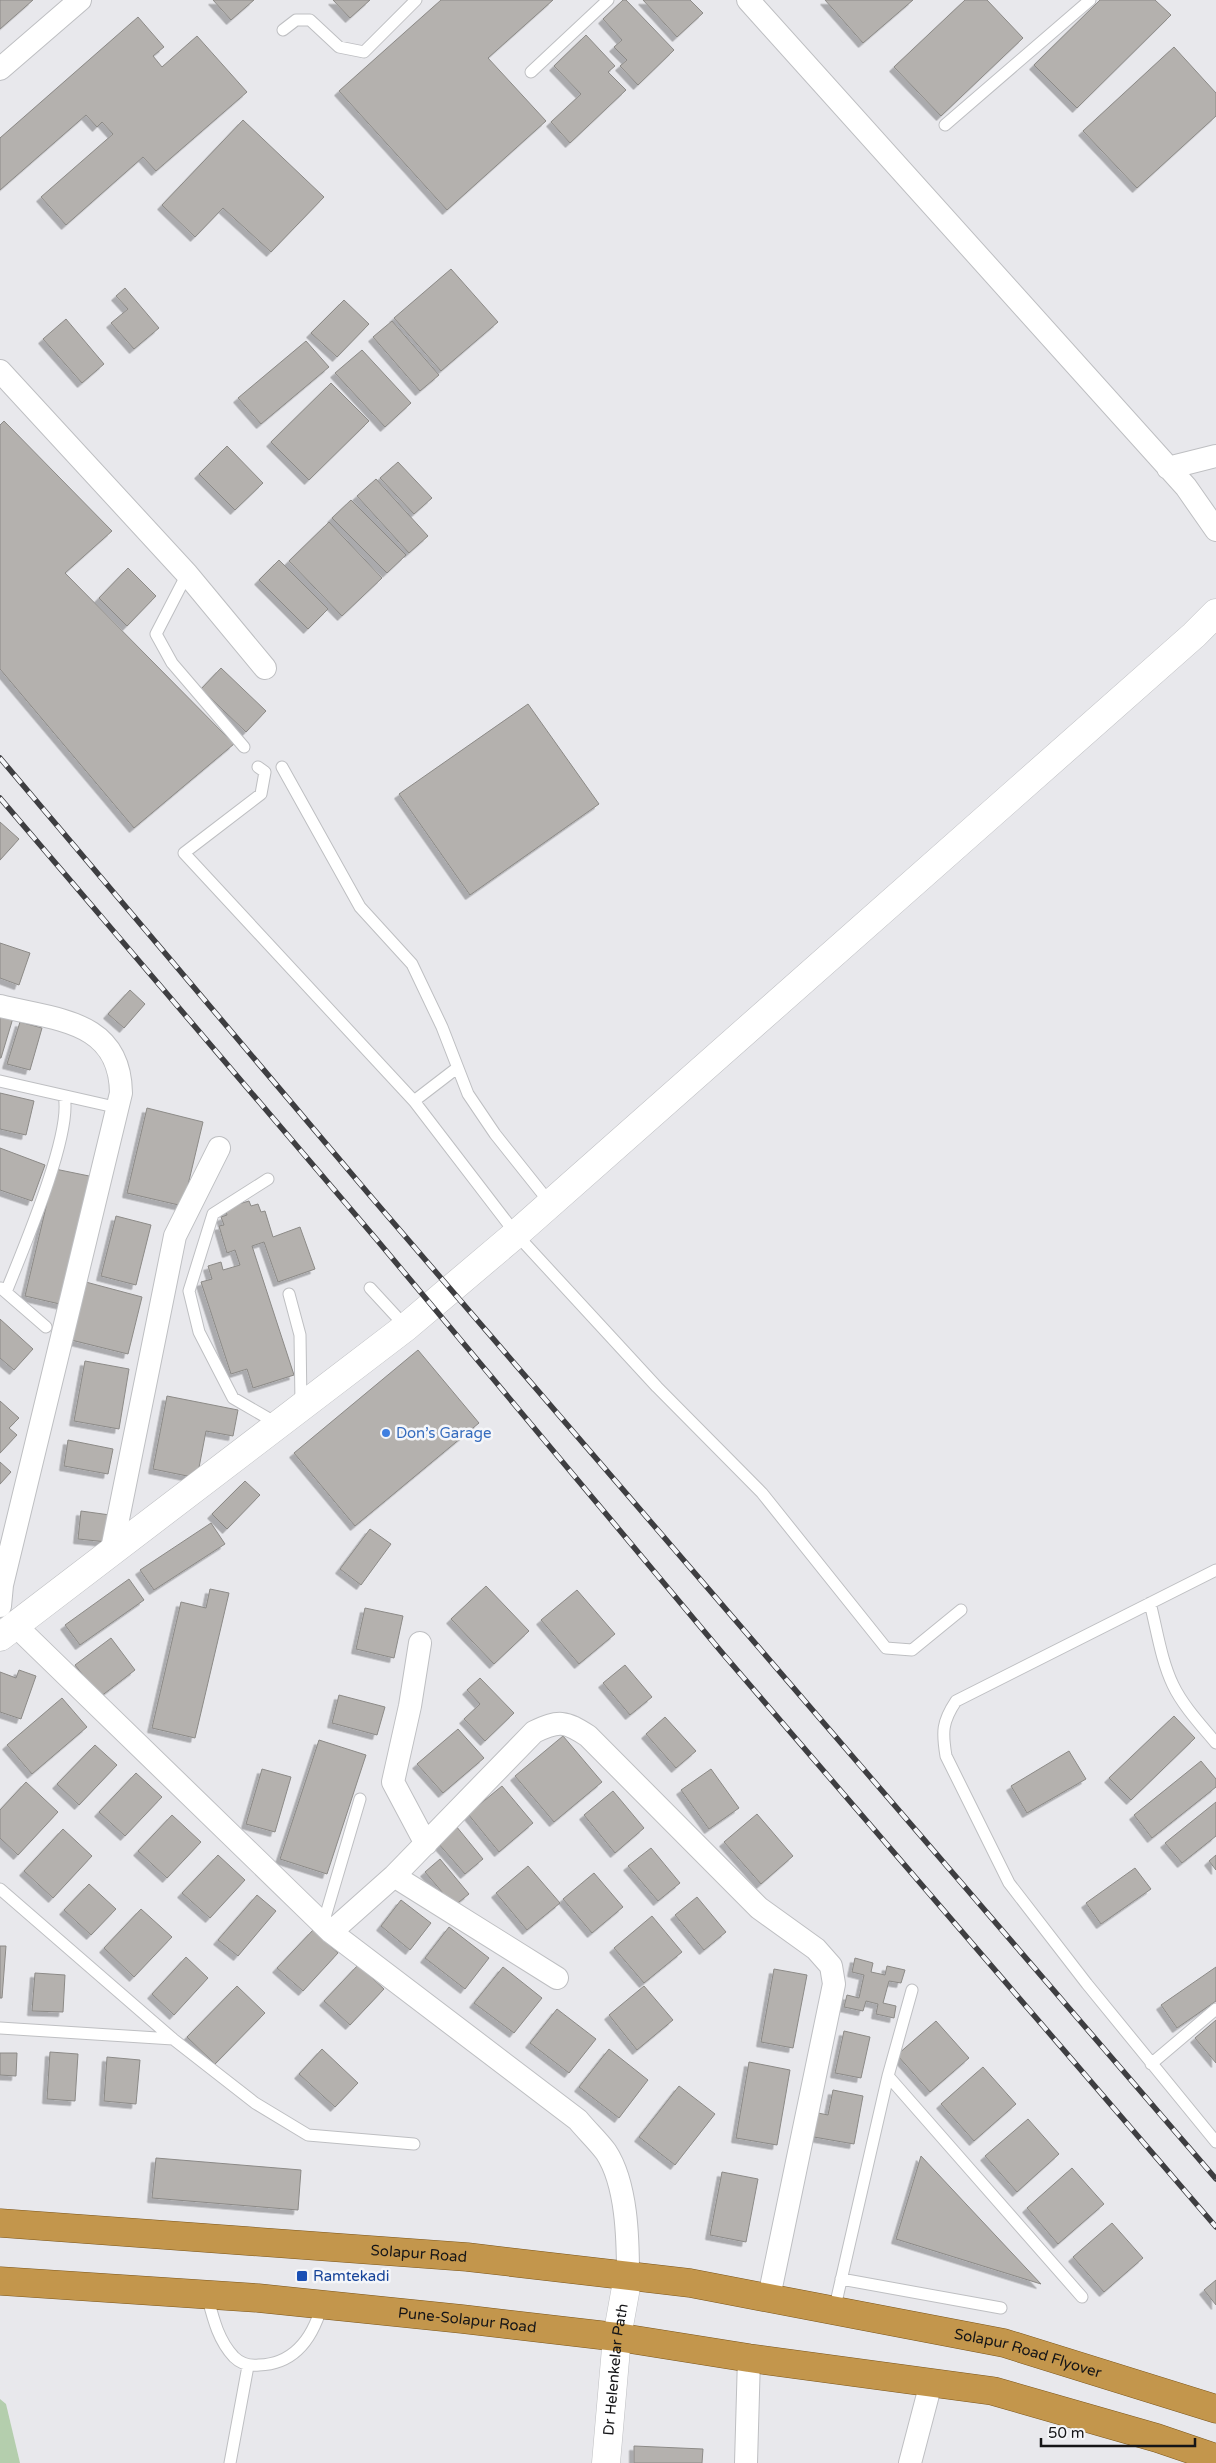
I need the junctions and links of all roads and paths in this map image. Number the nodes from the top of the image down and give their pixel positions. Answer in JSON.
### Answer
{"nodes":[{"id":1,"x":80,"y":0,"type":"edge"},
{"id":2,"x":416,"y":0,"type":"edge"},
{"id":3,"x":608,"y":0,"type":"edge"},
{"id":4,"x":748,"y":0,"type":"edge"},
{"id":5,"x":1090,"y":0,"type":"edge"},
{"id":6,"x":283,"y":30,"type":"dead end"},
{"id":7,"x":0,"y":69,"type":"edge"},
{"id":8,"x":530,"y":72,"type":"dead end"},
{"id":9,"x":945,"y":125,"type":"dead end"},
{"id":10,"x":0,"y":371,"type":"edge"},
{"id":11,"x":1216,"y":456,"type":"edge"},
{"id":12,"x":1168,"y":468,"type":"junction"},
{"id":13,"x":1216,"y":530,"type":"edge"},
{"id":14,"x":187,"y":574,"type":"junction"},
{"id":15,"x":1216,"y":614,"type":"edge"},
{"id":16,"x":265,"y":668,"type":"dead end"},
{"id":17,"x":244,"y":748,"type":"dead end"},
{"id":18,"x":258,"y":767,"type":"dead end"},
{"id":19,"x":282,"y":767,"type":"dead end"},
{"id":20,"x":0,"y":1006,"type":"edge"},
{"id":21,"x":458,"y":1068,"type":"junction"},
{"id":22,"x":0,"y":1081,"type":"edge"},
{"id":23,"x":64,"y":1096,"type":"junction"},
{"id":24,"x":414,"y":1101,"type":"junction"},
{"id":25,"x":118,"y":1108,"type":"junction"},
{"id":26,"x":219,"y":1148,"type":"dead end"},
{"id":27,"x":268,"y":1179,"type":"dead end"},
{"id":28,"x":550,"y":1203,"type":"junction"},
{"id":29,"x":516,"y":1234,"type":"junction"},
{"id":30,"x":370,"y":1288,"type":"dead end"},
{"id":31,"x":3,"y":1289,"type":"edge"},
{"id":32,"x":289,"y":1294,"type":"dead end"},
{"id":33,"x":46,"y":1327,"type":"dead end"},
{"id":34,"x":406,"y":1327,"type":"junction"},
{"id":35,"x":301,"y":1408,"type":"junction"},
{"id":36,"x":280,"y":1425,"type":"junction"},
{"id":37,"x":111,"y":1554,"type":"junction"},
{"id":38,"x":1216,"y":1570,"type":"edge"},
{"id":39,"x":1150,"y":1603,"type":"junction"},
{"id":40,"x":961,"y":1610,"type":"dead end"},
{"id":41,"x":5,"y":1623,"type":"edge"},
{"id":42,"x":420,"y":1643,"type":"dead end"},
{"id":43,"x":1216,"y":1744,"type":"edge"},
{"id":44,"x":360,"y":1799,"type":"dead end"},
{"id":45,"x":426,"y":1844,"type":"junction"},
{"id":46,"x":394,"y":1876,"type":"junction"},
{"id":47,"x":0,"y":1889,"type":"edge"},
{"id":48,"x":327,"y":1928,"type":"junction"},
{"id":49,"x":557,"y":1978,"type":"dead end"},
{"id":50,"x":912,"y":1990,"type":"dead end"},
{"id":51,"x":1216,"y":2009,"type":"edge"},
{"id":52,"x":0,"y":2028,"type":"edge"},
{"id":53,"x":173,"y":2039,"type":"junction"},
{"id":54,"x":1151,"y":2064,"type":"junction"},
{"id":55,"x":888,"y":2076,"type":"junction"},
{"id":56,"x":1216,"y":2142,"type":"edge"},
{"id":57,"x":414,"y":2144,"type":"dead end"},
{"id":58,"x":0,"y":2223,"type":"edge"},
{"id":59,"x":628,"y":2276,"type":"junction"},
{"id":60,"x":841,"y":2279,"type":"junction"},
{"id":61,"x":0,"y":2281,"type":"edge"},
{"id":62,"x":207,"y":2295,"type":"junction"},
{"id":63,"x":769,"y":2297,"type":"junction"},
{"id":64,"x":1082,"y":2297,"type":"dead end"},
{"id":65,"x":322,"y":2305,"type":"junction"},
{"id":66,"x":1001,"y":2308,"type":"dead end"},
{"id":67,"x":834,"y":2311,"type":"junction"},
{"id":68,"x":617,"y":2337,"type":"junction"},
{"id":69,"x":749,"y":2358,"type":"junction"},
{"id":70,"x":248,"y":2366,"type":"junction"},
{"id":71,"x":931,"y":2383,"type":"junction"},
{"id":72,"x":1216,"y":2409,"type":"edge"},
{"id":73,"x":1216,"y":2458,"type":"edge"},
{"id":74,"x":230,"y":2463,"type":"edge"},
{"id":75,"x":606,"y":2463,"type":"edge"},
{"id":76,"x":746,"y":2463,"type":"edge"},
{"id":77,"x":910,"y":2463,"type":"edge"}],
"edges":[{"from":1,"to":7,"type":"street"},
{"from":2,"to":6,"type":"lane"},
{"from":3,"to":8,"type":"lane"},
{"from":4,"to":12,"type":"street"},
{"from":5,"to":9,"type":"lane"},
{"from":10,"to":14,"type":"street"},
{"from":11,"to":12,"type":"street"},
{"from":12,"to":13,"type":"street"},
{"from":14,"to":16,"type":"street"},
{"from":14,"to":17,"type":"lane"},
{"from":15,"to":28,"type":"street"},
{"from":18,"to":24,"type":"lane"},
{"from":19,"to":21,"type":"lane"},
{"from":20,"to":25,"type":"street"},
{"from":21,"to":24,"type":"lane"},
{"from":21,"to":28,"type":"lane"},
{"from":22,"to":23,"type":"lane"},
{"from":23,"to":25,"type":"lane"},
{"from":23,"to":31,"type":"lane"},
{"from":24,"to":29,"type":"lane"},
{"from":25,"to":41,"type":"street"},
{"from":26,"to":37,"type":"street"},
{"from":27,"to":36,"type":"lane"},
{"from":28,"to":29,"type":"street"},
{"from":29,"to":34,"type":"street"},
{"from":29,"to":40,"type":"lane"},
{"from":30,"to":34,"type":"lane"},
{"from":31,"to":33,"type":"lane"},
{"from":32,"to":35,"type":"lane"},
{"from":34,"to":35,"type":"street"},
{"from":35,"to":36,"type":"street"},
{"from":36,"to":37,"type":"street"},
{"from":37,"to":41,"type":"street"},
{"from":38,"to":39,"type":"lane"},
{"from":39,"to":43,"type":"lane"},
{"from":39,"to":54,"type":"lane"},
{"from":41,"to":48,"type":"street"},
{"from":42,"to":45,"type":"street"},
{"from":44,"to":48,"type":"lane"},
{"from":45,"to":46,"type":"street"},
{"from":45,"to":63,"type":"street"},
{"from":46,"to":48,"type":"street"},
{"from":46,"to":49,"type":"street"},
{"from":47,"to":53,"type":"lane"},
{"from":48,"to":59,"type":"street"},
{"from":50,"to":55,"type":"lane"},
{"from":51,"to":54,"type":"lane"},
{"from":52,"to":53,"type":"lane"},
{"from":53,"to":57,"type":"lane"},
{"from":54,"to":56,"type":"lane"},
{"from":55,"to":60,"type":"lane"},
{"from":55,"to":64,"type":"lane"},
{"from":58,"to":59,"type":"highway","name":"Solapur Road"},
{"from":59,"to":63,"type":"highway","name":"Solapur Road"},
{"from":59,"to":68,"type":"street","name":"Dr Helenkelar Path"},
{"from":60,"to":66,"type":"lane"},
{"from":60,"to":67,"type":"lane"},
{"from":61,"to":62,"type":"highway","name":"Pune-Solapur Road"},
{"from":62,"to":65,"type":"highway","name":"Pune-Solapur Road"},
{"from":62,"to":70,"type":"lane"},
{"from":63,"to":67,"type":"highway","name":"Solapur Road"},
{"from":65,"to":68,"type":"highway","name":"Pune-Solapur Road"},
{"from":65,"to":70,"type":"lane"},
{"from":67,"to":72,"type":"highway","name":"Solapur Road Flyover"},
{"from":68,"to":69,"type":"highway","name":"Pune-Solapur Road"},
{"from":68,"to":75,"type":"street","name":"Dr Helenkelar Path"},
{"from":69,"to":71,"type":"highway","name":"Pune-Solapur Road"},
{"from":69,"to":76,"type":"street"},
{"from":70,"to":74,"type":"lane"},
{"from":71,"to":73,"type":"highway"},
{"from":71,"to":77,"type":"street"}]}
